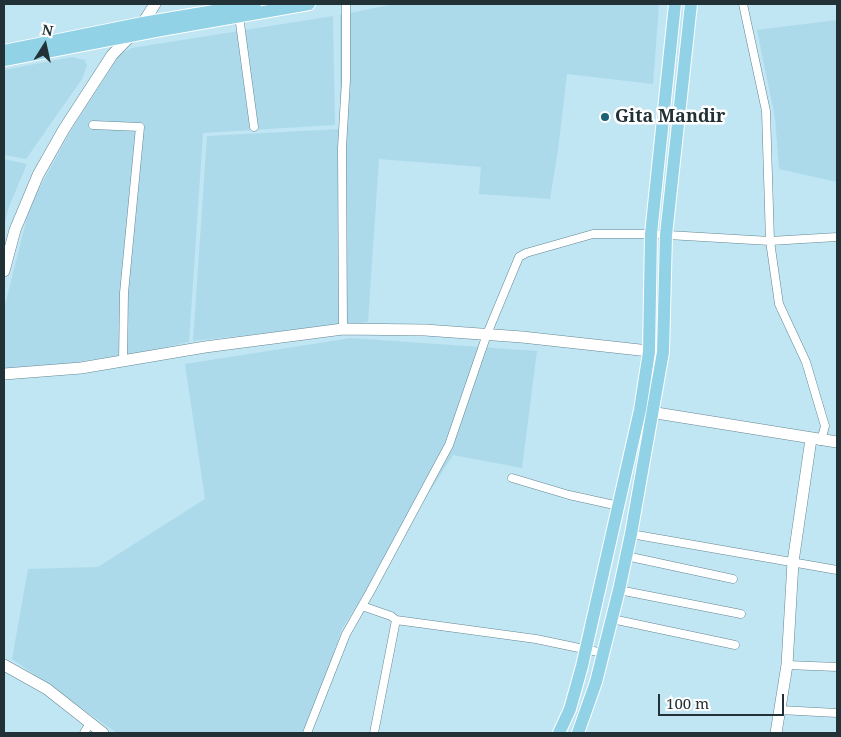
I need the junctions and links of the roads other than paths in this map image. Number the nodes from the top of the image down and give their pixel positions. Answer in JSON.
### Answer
{"nodes":[{"id":1,"x":155,"y":4,"type":"edge"},
{"id":2,"x":255,"y":4,"type":"edge"},
{"id":3,"x":309,"y":4,"type":"edge"},
{"id":4,"x":346,"y":4,"type":"edge"},
{"id":5,"x":675,"y":4,"type":"edge"},
{"id":6,"x":690,"y":4,"type":"edge"},
{"id":7,"x":743,"y":4,"type":"edge"},
{"id":8,"x":239,"y":16,"type":"junction"},
{"id":9,"x":144,"y":23,"type":"junction"},
{"id":10,"x":131,"y":36,"type":"junction"},
{"id":11,"x":4,"y":51,"type":"edge"},
{"id":12,"x":4,"y":60,"type":"edge"},
{"id":13,"x":93,"y":125,"type":"dead end"},
{"id":14,"x":254,"y":127,"type":"dead end"},
{"id":15,"x":651,"y":234,"type":"junction"},
{"id":16,"x":666,"y":235,"type":"junction"},
{"id":17,"x":837,"y":237,"type":"edge"},
{"id":18,"x":770,"y":241,"type":"junction"},
{"id":19,"x":4,"y":271,"type":"edge"},
{"id":20,"x":343,"y":329,"type":"junction"},
{"id":21,"x":487,"y":334,"type":"junction"},
{"id":22,"x":649,"y":352,"type":"junction"},
{"id":23,"x":663,"y":352,"type":"junction"},
{"id":24,"x":123,"y":361,"type":"junction"},
{"id":25,"x":4,"y":374,"type":"edge"},
{"id":26,"x":646,"y":411,"type":"junction"},
{"id":27,"x":816,"y":440,"type":"junction"},
{"id":28,"x":837,"y":442,"type":"edge"},
{"id":29,"x":512,"y":478,"type":"dead end"},
{"id":30,"x":619,"y":506,"type":"junction"},
{"id":31,"x":631,"y":534,"type":"junction"},
{"id":32,"x":626,"y":556,"type":"junction"},
{"id":33,"x":793,"y":562,"type":"junction"},
{"id":34,"x":837,"y":570,"type":"edge"},
{"id":35,"x":734,"y":579,"type":"dead end"},
{"id":36,"x":619,"y":590,"type":"junction"},
{"id":37,"x":362,"y":606,"type":"junction"},
{"id":38,"x":741,"y":614,"type":"dead end"},
{"id":39,"x":612,"y":619,"type":"junction"},
{"id":40,"x":396,"y":620,"type":"junction"},
{"id":41,"x":735,"y":645,"type":"dead end"},
{"id":42,"x":586,"y":649,"type":"junction"},
{"id":43,"x":603,"y":653,"type":"junction"},
{"id":44,"x":4,"y":665,"type":"edge"},
{"id":45,"x":787,"y":665,"type":"junction"},
{"id":46,"x":837,"y":667,"type":"edge"},
{"id":47,"x":4,"y":672,"type":"edge"},
{"id":48,"x":780,"y":710,"type":"junction"},
{"id":49,"x":837,"y":713,"type":"edge"},
{"id":50,"x":88,"y":731,"type":"edge"},
{"id":51,"x":103,"y":733,"type":"edge"},
{"id":52,"x":307,"y":733,"type":"edge"},
{"id":53,"x":374,"y":733,"type":"edge"},
{"id":54,"x":559,"y":733,"type":"edge"},
{"id":55,"x":578,"y":733,"type":"edge"},
{"id":56,"x":776,"y":733,"type":"edge"}],
"edges":[{"from":1,"to":9,"type":"street"},
{"from":2,"to":9,"type":"main road"},
{"from":3,"to":8,"type":"main road"},
{"from":4,"to":20,"type":"street"},
{"from":5,"to":15,"type":"main road"},
{"from":6,"to":16,"type":"main road"},
{"from":7,"to":18,"type":"street"},
{"from":8,"to":10,"type":"main road"},
{"from":8,"to":14,"type":"street"},
{"from":9,"to":10,"type":"street"},
{"from":9,"to":11,"type":"main road"},
{"from":10,"to":12,"type":"main road"},
{"from":10,"to":19,"type":"street"},
{"from":13,"to":24,"type":"street"},
{"from":15,"to":16,"type":"street"},
{"from":15,"to":21,"type":"street"},
{"from":15,"to":22,"type":"main road"},
{"from":16,"to":18,"type":"street"},
{"from":16,"to":23,"type":"main road"},
{"from":17,"to":18,"type":"street"},
{"from":18,"to":27,"type":"street"},
{"from":20,"to":21,"type":"street"},
{"from":20,"to":24,"type":"street"},
{"from":21,"to":22,"type":"street"},
{"from":21,"to":37,"type":"street"},
{"from":22,"to":23,"type":"street"},
{"from":22,"to":26,"type":"main road"},
{"from":23,"to":26,"type":"main road"},
{"from":24,"to":25,"type":"street"},
{"from":26,"to":27,"type":"street"},
{"from":26,"to":30,"type":"main road"},
{"from":26,"to":31,"type":"main road"},
{"from":27,"to":28,"type":"street"},
{"from":27,"to":33,"type":"street"},
{"from":29,"to":30,"type":"street"},
{"from":30,"to":42,"type":"main road"},
{"from":31,"to":32,"type":"main road"},
{"from":31,"to":33,"type":"street"},
{"from":32,"to":35,"type":"street"},
{"from":32,"to":36,"type":"main road"},
{"from":33,"to":34,"type":"street"},
{"from":33,"to":45,"type":"street"},
{"from":36,"to":38,"type":"street"},
{"from":36,"to":39,"type":"main road"},
{"from":37,"to":40,"type":"street"},
{"from":37,"to":52,"type":"street"},
{"from":39,"to":41,"type":"street"},
{"from":39,"to":43,"type":"main road"},
{"from":40,"to":42,"type":"street"},
{"from":40,"to":53,"type":"street"},
{"from":42,"to":43,"type":"street"},
{"from":42,"to":54,"type":"main road"},
{"from":43,"to":55,"type":"main road"},
{"from":44,"to":51,"type":"street"},
{"from":45,"to":46,"type":"street"},
{"from":45,"to":48,"type":"street"},
{"from":47,"to":50,"type":"street"},
{"from":48,"to":49,"type":"street"},
{"from":48,"to":56,"type":"street"}]}
